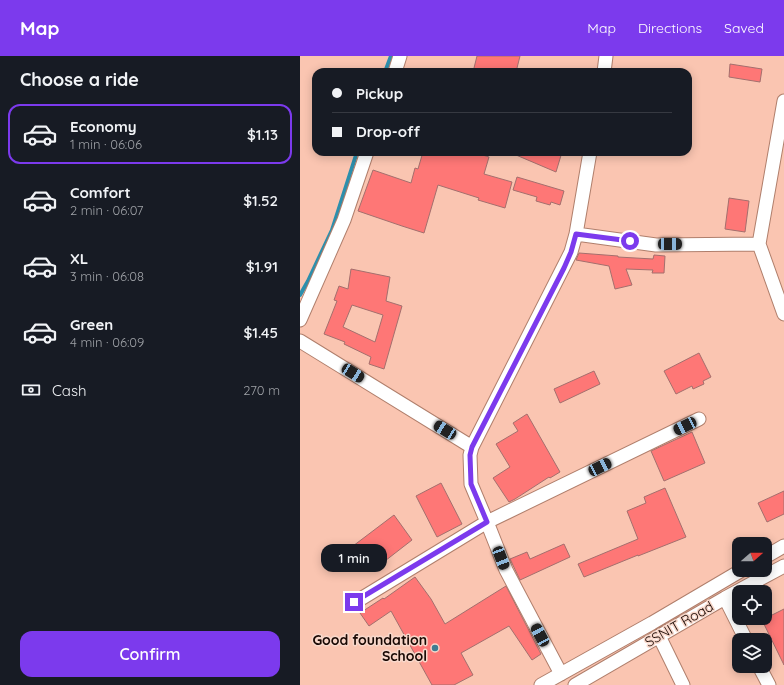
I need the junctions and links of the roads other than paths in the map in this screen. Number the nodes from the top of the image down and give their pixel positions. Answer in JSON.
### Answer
{"nodes":[{"id":1,"x":400,"y":56,"type":"edge"},
{"id":2,"x":606,"y":56,"type":"edge"},
{"id":3,"x":396,"y":68,"type":"edge"},
{"id":4,"x":604,"y":68,"type":"edge"},
{"id":5,"x":784,"y":101,"type":"edge"},
{"id":6,"x":366,"y":156,"type":"edge"},
{"id":7,"x":589,"y":156,"type":"edge"},
{"id":8,"x":576,"y":234,"type":"junction"},
{"id":9,"x":759,"y":244,"type":"junction"},
{"id":10,"x":784,"y":314,"type":"edge"},
{"id":11,"x":301,"y":316,"type":"edge"},
{"id":12,"x":300,"y":340,"type":"edge"},
{"id":13,"x":699,"y":419,"type":"dead end"},
{"id":14,"x":472,"y":447,"type":"junction"},
{"id":15,"x":487,"y":522,"type":"junction"},
{"id":16,"x":784,"y":546,"type":"edge"},
{"id":17,"x":772,"y":553,"type":"edge"},
{"id":18,"x":784,"y":566,"type":"edge"},
{"id":19,"x":732,"y":576,"type":"edge"},
{"id":20,"x":725,"y":598,"type":"junction"},
{"id":21,"x":354,"y":602,"type":"dead end"},
{"id":22,"x":742,"y":633,"type":"edge"},
{"id":23,"x":659,"y":636,"type":"junction"},
{"id":24,"x":763,"y":673,"type":"edge"},
{"id":25,"x":561,"y":674,"type":"junction"},
{"id":26,"x":541,"y":685,"type":"edge"},
{"id":27,"x":575,"y":685,"type":"edge"},
{"id":28,"x":683,"y":685,"type":"edge"},
{"id":29,"x":769,"y":685,"type":"edge"}],
"edges":[{"from":1,"to":3,"type":"street"},
{"from":2,"to":4,"type":"street"},
{"from":5,"to":9,"type":"street"},
{"from":6,"to":11,"type":"street"},
{"from":7,"to":8,"type":"street"},
{"from":8,"to":9,"type":"street"},
{"from":8,"to":14,"type":"street"},
{"from":9,"to":10,"type":"street"},
{"from":12,"to":14,"type":"street"},
{"from":13,"to":15,"type":"street"},
{"from":14,"to":15,"type":"street"},
{"from":15,"to":21,"type":"street"},
{"from":15,"to":25,"type":"street"},
{"from":16,"to":17,"type":"street"},
{"from":18,"to":20,"type":"street","name":"SSNIT Road"},
{"from":19,"to":25,"type":"street","name":"SSNIT Road"},
{"from":20,"to":22,"type":"street"},
{"from":20,"to":23,"type":"street","name":"SSNIT Road"},
{"from":23,"to":27,"type":"street","name":"SSNIT Road"},
{"from":23,"to":28,"type":"street"},
{"from":24,"to":29,"type":"street"},
{"from":25,"to":26,"type":"street","name":"SSNIT Road"}]}
